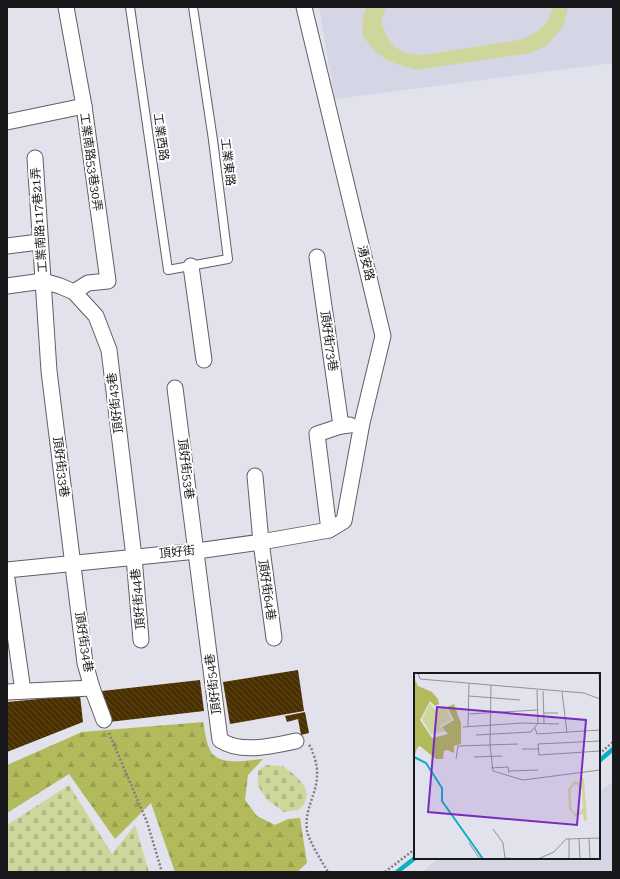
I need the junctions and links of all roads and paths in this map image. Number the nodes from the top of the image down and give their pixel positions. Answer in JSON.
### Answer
{"nodes":[{"id":1,"x":66,"y":7,"type":"edge"},
{"id":2,"x":130,"y":7,"type":"edge"},
{"id":3,"x":193,"y":7,"type":"edge"},
{"id":4,"x":304,"y":7,"type":"edge"},
{"id":5,"x":84,"y":106,"type":"junction"},
{"id":6,"x":7,"y":122,"type":"edge"},
{"id":7,"x":34,"y":158,"type":"dead end"},
{"id":8,"x":39,"y":242,"type":"junction"},
{"id":9,"x":7,"y":246,"type":"edge"},
{"id":10,"x":317,"y":257,"type":"dead end"},
{"id":11,"x":191,"y":266,"type":"junction"},
{"id":12,"x":168,"y":270,"type":"joint"},
{"id":13,"x":43,"y":281,"type":"junction"},
{"id":14,"x":7,"y":286,"type":"edge"},
{"id":15,"x":74,"y":292,"type":"junction"},
{"id":16,"x":204,"y":360,"type":"dead end"},
{"id":17,"x":49,"y":371,"type":"joint"},
{"id":18,"x":175,"y":388,"type":"dead end"},
{"id":19,"x":362,"y":423,"type":"junction"},
{"id":20,"x":341,"y":426,"type":"junction"},
{"id":21,"x":256,"y":476,"type":"dead end"},
{"id":22,"x":344,"y":521,"type":"joint"},
{"id":23,"x":329,"y":530,"type":"junction"},
{"id":24,"x":260,"y":542,"type":"junction"},
{"id":25,"x":197,"y":550,"type":"junction"},
{"id":26,"x":134,"y":557,"type":"junction"},
{"id":27,"x":73,"y":562,"type":"junction"},
{"id":28,"x":7,"y":570,"type":"edge"},
{"id":29,"x":7,"y":579,"type":"edge"},
{"id":30,"x":274,"y":638,"type":"dead end"},
{"id":31,"x":141,"y":640,"type":"dead end"},
{"id":32,"x":92,"y":688,"type":"junction"},
{"id":33,"x":23,"y":691,"type":"junction"},
{"id":34,"x":7,"y":692,"type":"edge"},
{"id":35,"x":104,"y":720,"type":"joint"},
{"id":36,"x":296,"y":741,"type":"joint"},
{"id":37,"x":613,"y":742,"type":"edge"},
{"id":38,"x":600,"y":753,"type":"edge"},
{"id":39,"x":414,"y":850,"type":"edge"},
{"id":40,"x":162,"y":872,"type":"edge"},
{"id":41,"x":328,"y":872,"type":"edge"},
{"id":42,"x":385,"y":872,"type":"edge"}],
"edges":[{"from":1,"to":5,"type":"street","name":"工業南路53巷30弄"},
{"from":2,"to":12,"type":"lane","name":"工業西路"},
{"from":3,"to":11,"type":"lane","name":"工業東路"},
{"from":4,"to":19,"type":"street","name":"湧安路"},
{"from":5,"to":6,"type":"street"},
{"from":5,"to":15,"type":"street","name":"工業南路53巷30弄"},
{"from":7,"to":8,"type":"street","name":"工業南路117巷21弄"},
{"from":8,"to":9,"type":"street"},
{"from":8,"to":13,"type":"street","name":"工業南路117巷21弄"},
{"from":10,"to":20,"type":"street","name":"頂好街73巷"},
{"from":11,"to":12,"type":"lane","name":"工業東路"},
{"from":11,"to":16,"type":"street"},
{"from":13,"to":14,"type":"street"},
{"from":13,"to":15,"type":"street","name":"頂好街43巷"},
{"from":13,"to":17,"type":"street","name":"工業南路117巷21弄"},
{"from":15,"to":26,"type":"street","name":"頂好街43巷"},
{"from":17,"to":27,"type":"street","name":"頂好街33巷"},
{"from":18,"to":25,"type":"street","name":"頂好街53巷"},
{"from":19,"to":20,"type":"street"},
{"from":19,"to":22,"type":"street","name":"湧安路"},
{"from":20,"to":23,"type":"street"},
{"from":21,"to":24,"type":"street","name":"頂好街64巷"},
{"from":22,"to":23,"type":"street","name":"頂好街"},
{"from":23,"to":24,"type":"street","name":"頂好街"},
{"from":24,"to":25,"type":"street","name":"頂好街"},
{"from":24,"to":30,"type":"street","name":"頂好街64巷"},
{"from":25,"to":26,"type":"street","name":"頂好街"},
{"from":25,"to":36,"type":"street","name":"頂好街54巷"},
{"from":26,"to":27,"type":"street","name":"頂好街"},
{"from":26,"to":31,"type":"street","name":"頂好街44巷"},
{"from":27,"to":28,"type":"street","name":"頂好街"},
{"from":27,"to":32,"type":"street","name":"頂好街34巷"},
{"from":29,"to":33,"type":"street"},
{"from":32,"to":33,"type":"street"},
{"from":32,"to":35,"type":"street","name":"頂好街34巷"},
{"from":33,"to":34,"type":"street"},
{"from":35,"to":40,"type":"path"},
{"from":36,"to":41,"type":"path"},
{"from":37,"to":38,"type":"path"},
{"from":39,"to":42,"type":"path"}]}
